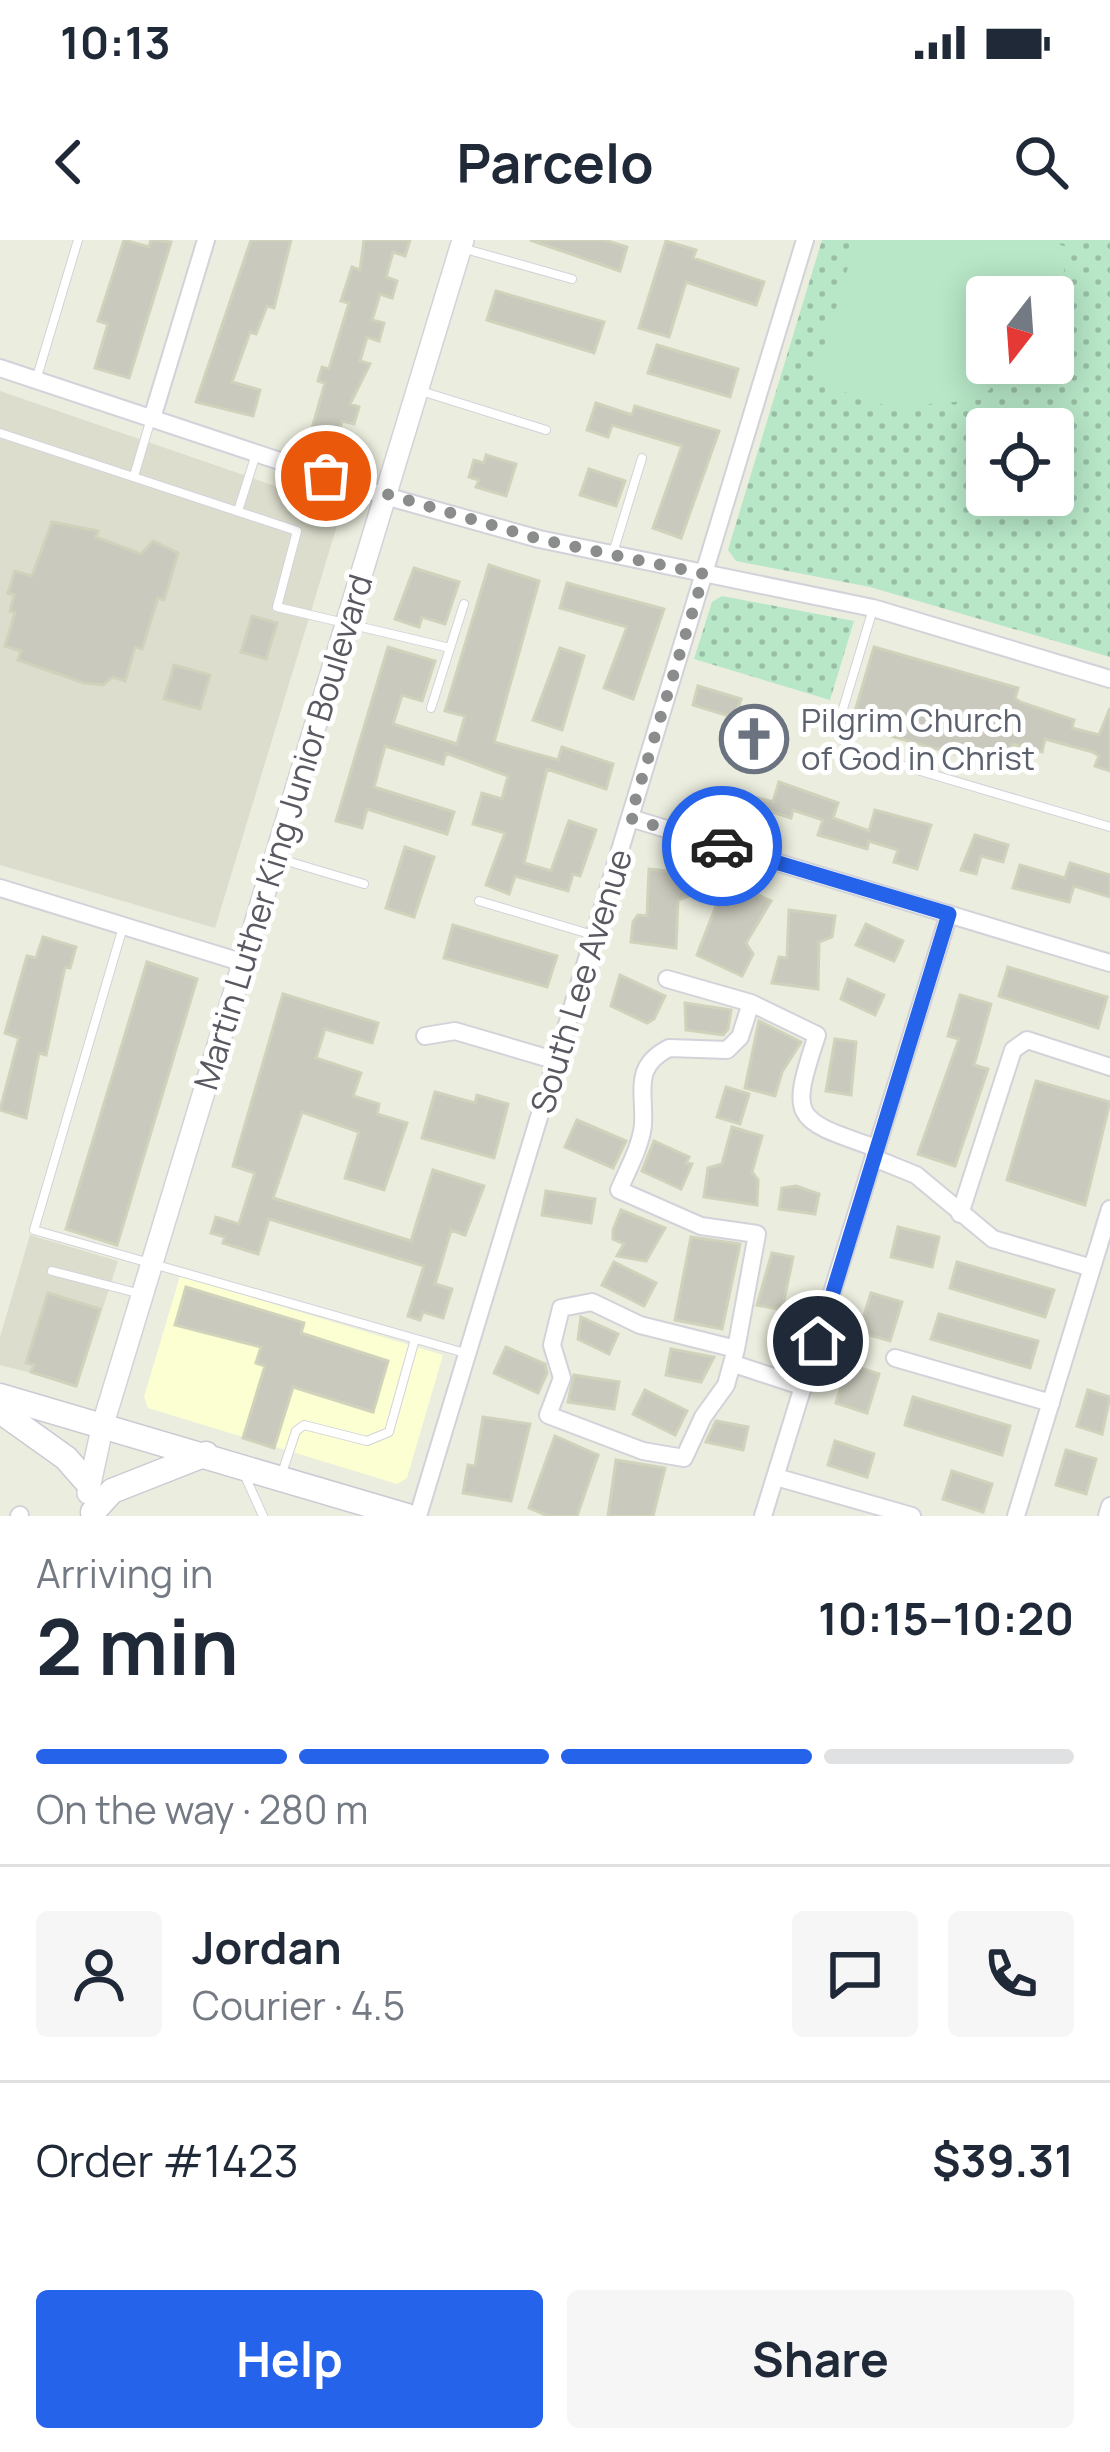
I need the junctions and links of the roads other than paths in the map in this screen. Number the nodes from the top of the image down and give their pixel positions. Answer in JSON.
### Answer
{"nodes":[{"id":1,"x":77,"y":240,"type":"edge"},
{"id":2,"x":206,"y":240,"type":"edge"},
{"id":3,"x":805,"y":240,"type":"edge"},
{"id":4,"x":462,"y":244,"type":"edge"},
{"id":5,"x":572,"y":279,"type":"dead end"},
{"id":6,"x":0,"y":368,"type":"edge"},
{"id":7,"x":36,"y":379,"type":"junction"},
{"id":8,"x":417,"y":390,"type":"junction"},
{"id":9,"x":153,"y":415,"type":"junction"},
{"id":10,"x":546,"y":430,"type":"dead end"},
{"id":11,"x":0,"y":433,"type":"edge"},
{"id":12,"x":256,"y":452,"type":"junction"},
{"id":13,"x":641,"y":458,"type":"dead end"},
{"id":14,"x":134,"y":477,"type":"junction"},
{"id":15,"x":385,"y":496,"type":"junction"},
{"id":16,"x":238,"y":511,"type":"junction"},
{"id":17,"x":613,"y":554,"type":"junction"},
{"id":18,"x":704,"y":574,"type":"junction"},
{"id":19,"x":464,"y":604,"type":"dead end"},
{"id":20,"x":873,"y":608,"type":"junction"},
{"id":21,"x":346,"y":627,"type":"junction"},
{"id":22,"x":450,"y":648,"type":"junction"},
{"id":23,"x":1110,"y":679,"type":"edge"},
{"id":24,"x":431,"y":708,"type":"dead end"},
{"id":25,"x":630,"y":818,"type":"junction"},
{"id":26,"x":1110,"y":827,"type":"edge"},
{"id":27,"x":276,"y":857,"type":"junction"},
{"id":28,"x":364,"y":884,"type":"dead end"},
{"id":29,"x":1,"y":894,"type":"edge"},
{"id":30,"x":479,"y":901,"type":"dead end"},
{"id":31,"x":949,"y":914,"type":"junction"},
{"id":32,"x":123,"y":926,"type":"junction"},
{"id":33,"x":594,"y":936,"type":"junction"},
{"id":34,"x":244,"y":962,"type":"junction"},
{"id":35,"x":1110,"y":963,"type":"edge"},
{"id":36,"x":668,"y":979,"type":"dead end"},
{"id":37,"x":751,"y":1003,"type":"junction"},
{"id":38,"x":425,"y":1036,"type":"dead end"},
{"id":39,"x":556,"y":1061,"type":"junction"},
{"id":40,"x":1110,"y":1067,"type":"edge"},
{"id":41,"x":875,"y":1153,"type":"junction"},
{"id":42,"x":1110,"y":1209,"type":"edge"},
{"id":43,"x":960,"y":1214,"type":"junction"},
{"id":44,"x":152,"y":1265,"type":"junction"},
{"id":45,"x":1092,"y":1268,"type":"junction"},
{"id":46,"x":52,"y":1271,"type":"dead end"},
{"id":47,"x":143,"y":1294,"type":"junction"},
{"id":48,"x":415,"y":1339,"type":"junction"},
{"id":49,"x":468,"y":1354,"type":"junction"},
{"id":50,"x":735,"y":1356,"type":"junction"},
{"id":51,"x":895,"y":1358,"type":"dead end"},
{"id":52,"x":804,"y":1387,"type":"junction"},
{"id":53,"x":0,"y":1396,"type":"edge"},
{"id":54,"x":1051,"y":1403,"type":"junction"},
{"id":55,"x":0,"y":1411,"type":"edge"},
{"id":56,"x":104,"y":1424,"type":"junction"},
{"id":57,"x":206,"y":1454,"type":"junction"},
{"id":58,"x":240,"y":1464,"type":"junction"},
{"id":59,"x":280,"y":1476,"type":"junction"},
{"id":60,"x":776,"y":1477,"type":"junction"},
{"id":61,"x":87,"y":1482,"type":"junction"},
{"id":62,"x":1110,"y":1506,"type":"edge"},
{"id":63,"x":94,"y":1514,"type":"edge"},
{"id":64,"x":263,"y":1516,"type":"edge"},
{"id":65,"x":407,"y":1516,"type":"edge"},
{"id":66,"x":418,"y":1516,"type":"edge"},
{"id":67,"x":763,"y":1516,"type":"edge"},
{"id":68,"x":912,"y":1516,"type":"edge"},
{"id":69,"x":1016,"y":1516,"type":"edge"},
{"id":70,"x":1107,"y":1516,"type":"edge"}],
"edges":[{"from":1,"to":7,"type":"lane"},
{"from":2,"to":9,"type":"street"},
{"from":3,"to":18,"type":"street","name":"South Lee Avenue"},
{"from":4,"to":5,"type":"lane"},
{"from":4,"to":8,"type":"street","name":"Martin Luther King Junior Boulevard"},
{"from":6,"to":7,"type":"street"},
{"from":7,"to":9,"type":"street"},
{"from":8,"to":10,"type":"lane"},
{"from":8,"to":15,"type":"street","name":"Martin Luther King Junior Boulevard"},
{"from":9,"to":12,"type":"street"},
{"from":9,"to":14,"type":"lane"},
{"from":11,"to":14,"type":"lane"},
{"from":12,"to":15,"type":"street"},
{"from":12,"to":16,"type":"lane"},
{"from":13,"to":17,"type":"lane"},
{"from":14,"to":16,"type":"lane"},
{"from":15,"to":17,"type":"street"},
{"from":15,"to":21,"type":"street","name":"Martin Luther King Junior Boulevard"},
{"from":16,"to":21,"type":"lane"},
{"from":17,"to":18,"type":"street"},
{"from":18,"to":20,"type":"street"},
{"from":18,"to":25,"type":"street","name":"South Lee Avenue"},
{"from":19,"to":22,"type":"lane"},
{"from":20,"to":23,"type":"street"},
{"from":20,"to":26,"type":"lane"},
{"from":21,"to":22,"type":"lane"},
{"from":21,"to":27,"type":"street","name":"Martin Luther King Junior Boulevard"},
{"from":22,"to":24,"type":"lane"},
{"from":25,"to":31,"type":"street"},
{"from":25,"to":33,"type":"street","name":"South Lee Avenue"},
{"from":27,"to":28,"type":"lane"},
{"from":27,"to":34,"type":"street","name":"Martin Luther King Junior Boulevard"},
{"from":29,"to":32,"type":"street"},
{"from":30,"to":33,"type":"lane"},
{"from":31,"to":35,"type":"street"},
{"from":31,"to":41,"type":"street"},
{"from":32,"to":34,"type":"street"},
{"from":32,"to":44,"type":"lane"},
{"from":33,"to":39,"type":"street","name":"South Lee Avenue"},
{"from":34,"to":44,"type":"street","name":"Martin Luther King Junior Boulevard"},
{"from":36,"to":37,"type":"street"},
{"from":37,"to":41,"type":"street"},
{"from":37,"to":50,"type":"street"},
{"from":38,"to":39,"type":"street"},
{"from":39,"to":49,"type":"street","name":"South Lee Avenue"},
{"from":40,"to":43,"type":"street"},
{"from":41,"to":43,"type":"street"},
{"from":41,"to":52,"type":"street"},
{"from":42,"to":45,"type":"street"},
{"from":43,"to":45,"type":"street"},
{"from":44,"to":47,"type":"street","name":"Martin Luther King Junior Boulevard"},
{"from":44,"to":48,"type":"lane"},
{"from":45,"to":54,"type":"street"},
{"from":46,"to":47,"type":"lane"},
{"from":47,"to":56,"type":"street","name":"Martin Luther King Junior Boulevard"},
{"from":48,"to":49,"type":"lane"},
{"from":48,"to":59,"type":"lane"},
{"from":49,"to":66,"type":"street","name":"South Lee Avenue"},
{"from":50,"to":50,"type":"street"},
{"from":50,"to":52,"type":"street"},
{"from":51,"to":54,"type":"street"},
{"from":52,"to":60,"type":"street"},
{"from":53,"to":56,"type":"main road"},
{"from":54,"to":69,"type":"street"},
{"from":55,"to":61,"type":"main road"},
{"from":56,"to":57,"type":"main road"},
{"from":56,"to":61,"type":"street","name":"Martin Luther King Junior Boulevard"},
{"from":57,"to":58,"type":"main road"},
{"from":57,"to":63,"type":"main road"},
{"from":58,"to":59,"type":"main road"},
{"from":58,"to":64,"type":"lane"},
{"from":59,"to":65,"type":"main road"},
{"from":60,"to":67,"type":"street"},
{"from":60,"to":68,"type":"street"},
{"from":61,"to":63,"type":"street"},
{"from":62,"to":70,"type":"street"}]}
